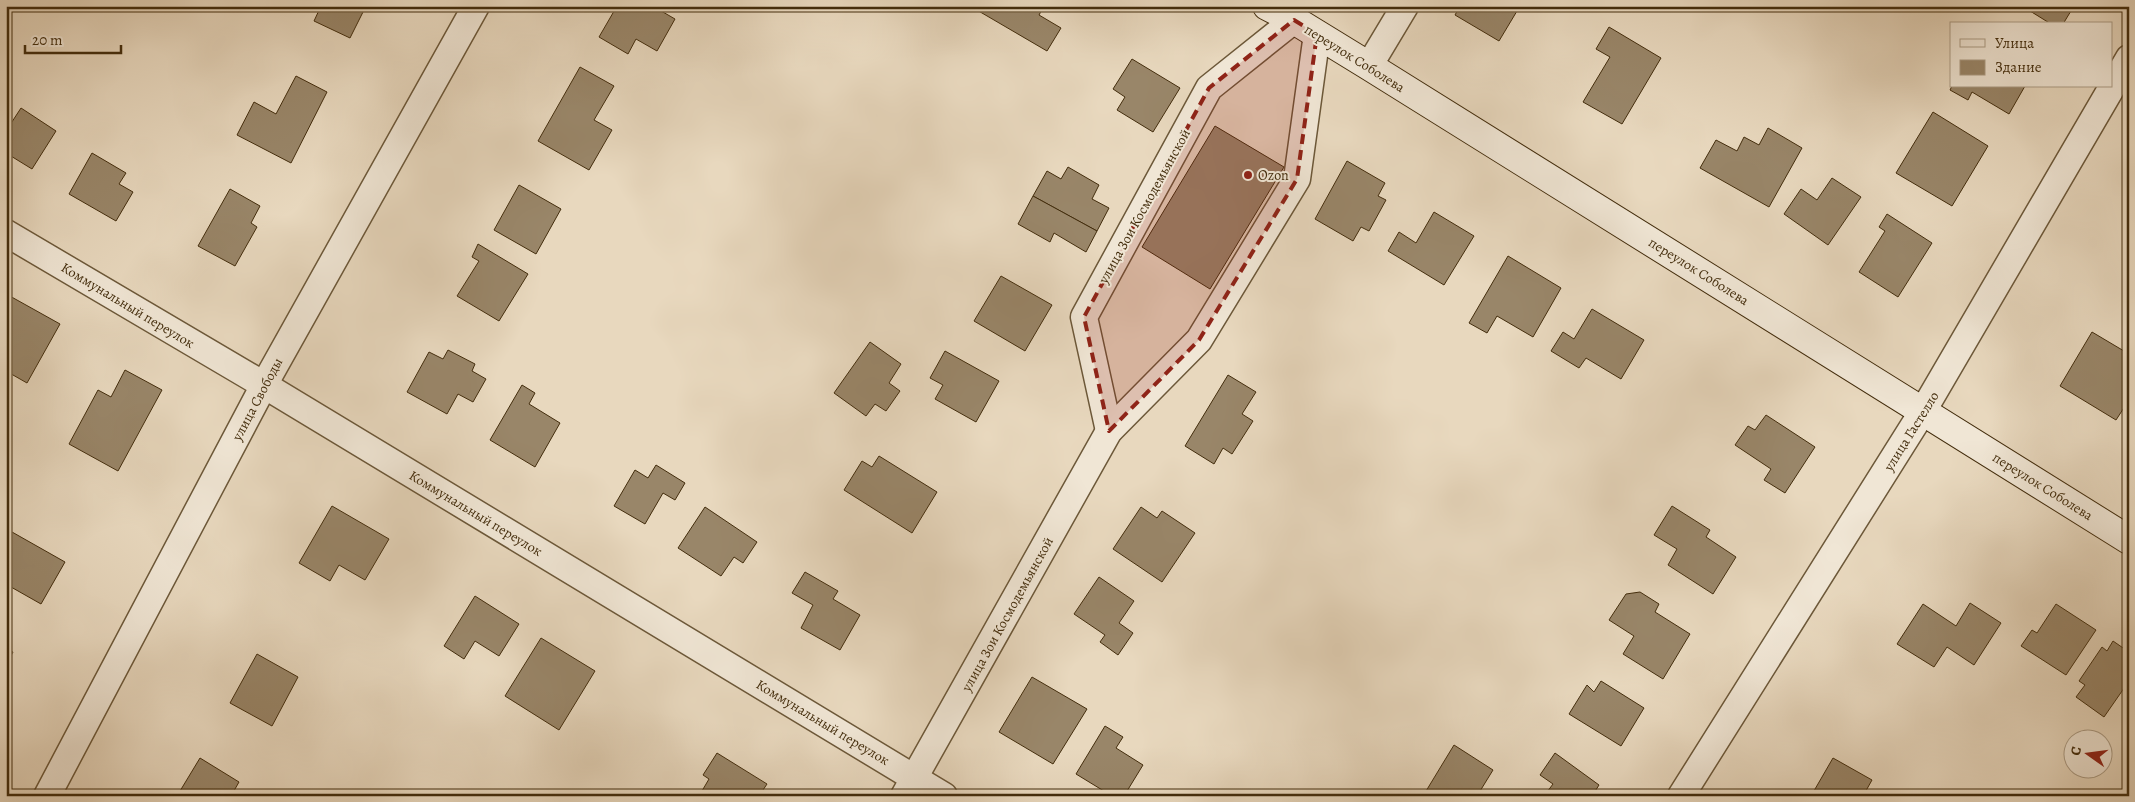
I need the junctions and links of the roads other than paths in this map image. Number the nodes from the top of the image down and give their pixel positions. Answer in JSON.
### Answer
{"nodes":[{"id":1,"x":476,"y":6,"type":"edge"},
{"id":2,"x":1267,"y":6,"type":"edge"},
{"id":3,"x":1405,"y":6,"type":"edge"},
{"id":4,"x":1294,"y":20,"type":"junction"},
{"id":5,"x":1317,"y":34,"type":"junction"},
{"id":6,"x":2129,"y":58,"type":"edge"},
{"id":7,"x":1369,"y":66,"type":"junction"},
{"id":8,"x":2112,"y":87,"type":"edge"},
{"id":9,"x":2112,"y":88,"type":"edge"},
{"id":10,"x":6,"y":233,"type":"edge"},
{"id":11,"x":264,"y":386,"type":"junction"},
{"id":12,"x":1924,"y":411,"type":"junction"},
{"id":13,"x":1109,"y":431,"type":"junction"},
{"id":14,"x":2129,"y":540,"type":"edge"},
{"id":15,"x":910,"y":787,"type":"edge"},
{"id":16,"x":47,"y":796,"type":"edge"},
{"id":17,"x":944,"y":796,"type":"edge"},
{"id":18,"x":1681,"y":796,"type":"edge"}],
"edges":[{"from":1,"to":11,"type":"street","name":"улица Свободы"},
{"from":2,"to":4,"type":"main road","name":"переулок Соболева"},
{"from":3,"to":7,"type":"street"},
{"from":4,"to":5,"type":"main road","name":"переулок Соболева"},
{"from":4,"to":13,"type":"street","name":"улица Зои Космодемьянской"},
{"from":5,"to":7,"type":"main road","name":"переулок Соболева"},
{"from":5,"to":13,"type":"street","name":"улица Зои Космодемьянской"},
{"from":6,"to":8,"type":"street","name":"улица Гастелло"},
{"from":7,"to":12,"type":"main road","name":"переулок Соболева"},
{"from":9,"to":12,"type":"street","name":"улица Гастелло"},
{"from":10,"to":11,"type":"street","name":"Коммунальный переулок"},
{"from":11,"to":15,"type":"street","name":"Коммунальный переулок"},
{"from":11,"to":16,"type":"street","name":"улица Свободы"},
{"from":12,"to":14,"type":"main road","name":"переулок Соболева"},
{"from":12,"to":18,"type":"street","name":"улица Гастелло"},
{"from":13,"to":15,"type":"street","name":"улица Зои Космодемьянской"},
{"from":15,"to":17,"type":"street","name":"Коммунальный переулок"}]}
